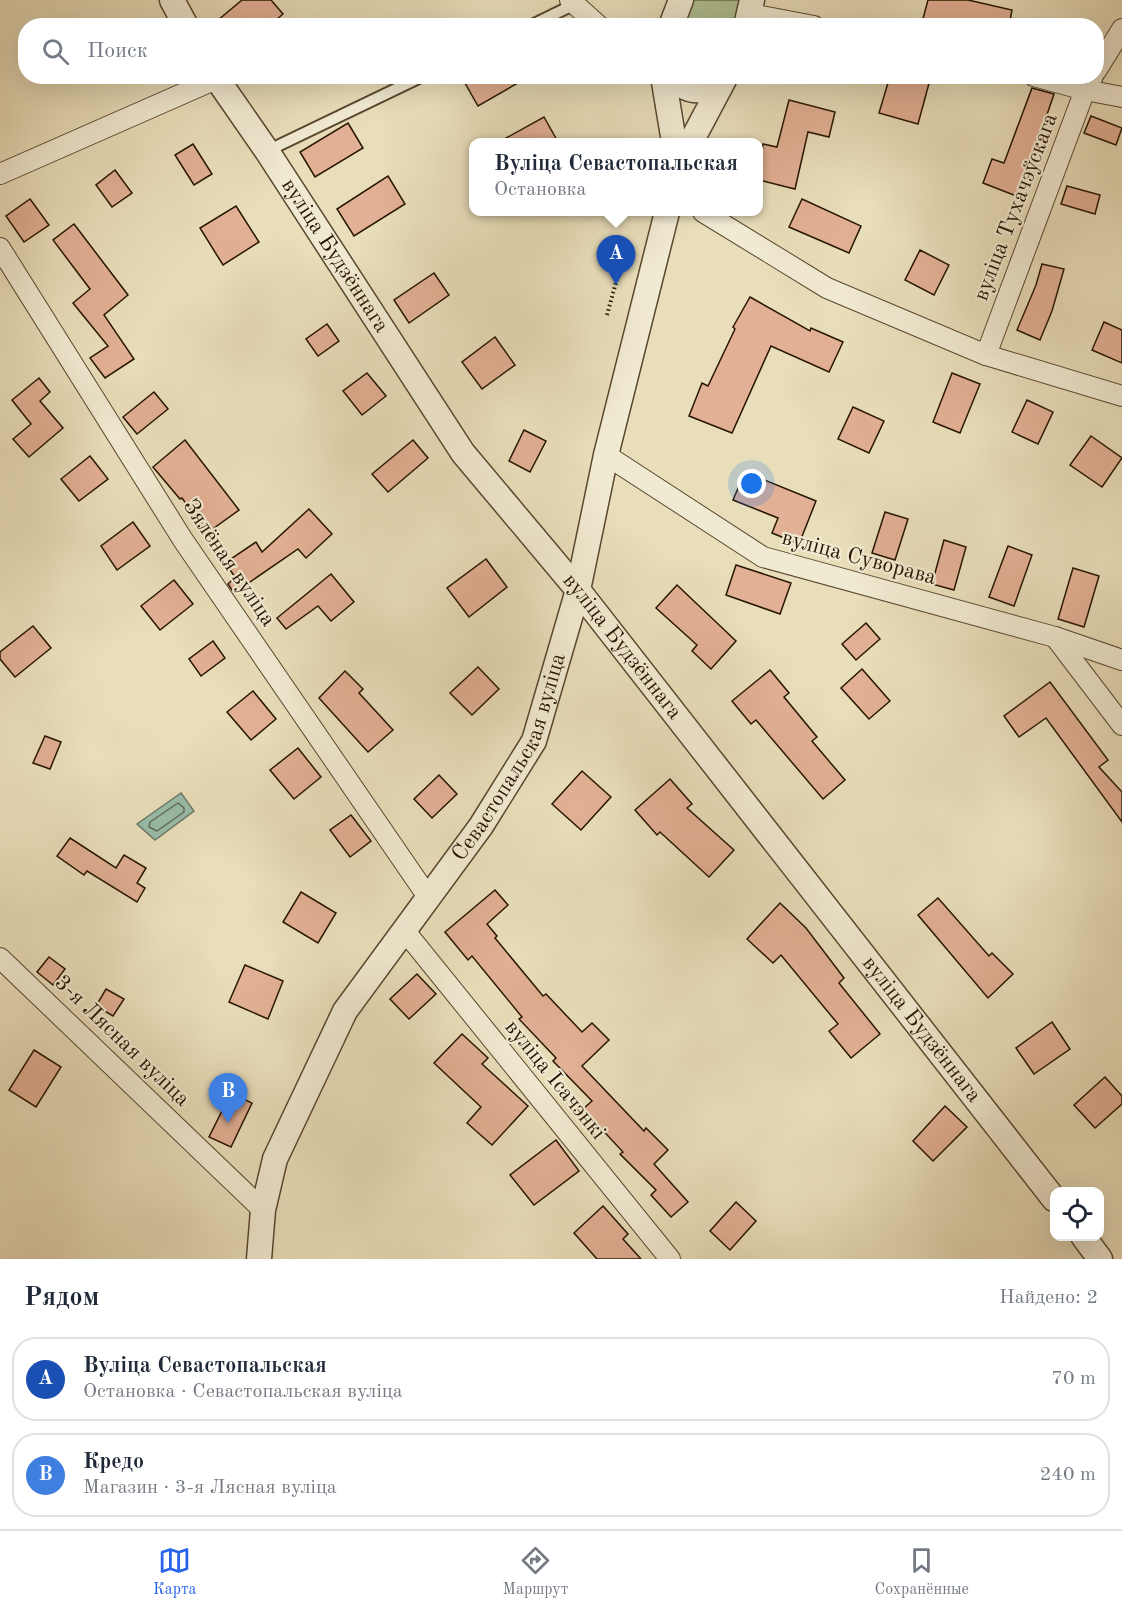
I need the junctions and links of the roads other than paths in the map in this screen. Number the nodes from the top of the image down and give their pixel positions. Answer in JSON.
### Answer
{"nodes":[{"id":1,"x":172,"y":0,"type":"edge"},
{"id":2,"x":681,"y":0,"type":"edge"},
{"id":3,"x":571,"y":2,"type":"edge"},
{"id":4,"x":750,"y":13,"type":"edge"},
{"id":5,"x":182,"y":18,"type":"edge"},
{"id":6,"x":544,"y":18,"type":"edge"},
{"id":7,"x":590,"y":18,"type":"edge"},
{"id":8,"x":674,"y":18,"type":"edge"},
{"id":9,"x":775,"y":18,"type":"edge"},
{"id":10,"x":1122,"y":29,"type":"edge"},
{"id":11,"x":1104,"y":58,"type":"edge"},
{"id":12,"x":202,"y":84,"type":"edge"},
{"id":13,"x":219,"y":84,"type":"edge"},
{"id":14,"x":406,"y":84,"type":"edge"},
{"id":15,"x":664,"y":84,"type":"edge"},
{"id":16,"x":681,"y":84,"type":"edge"},
{"id":17,"x":717,"y":84,"type":"edge"},
{"id":18,"x":722,"y":84,"type":"edge"},
{"id":19,"x":1089,"y":84,"type":"edge"},
{"id":20,"x":1091,"y":84,"type":"edge"},
{"id":21,"x":1122,"y":97,"type":"edge"},
{"id":22,"x":673,"y":138,"type":"edge"},
{"id":23,"x":693,"y":138,"type":"edge"},
{"id":24,"x":267,"y":151,"type":"junction"},
{"id":25,"x":0,"y":174,"type":"edge"},
{"id":26,"x":666,"y":216,"type":"edge"},
{"id":27,"x":710,"y":216,"type":"edge"},
{"id":28,"x":0,"y":248,"type":"edge"},
{"id":29,"x":986,"y":355,"type":"junction"},
{"id":30,"x":1122,"y":396,"type":"edge"},
{"id":31,"x":606,"y":455,"type":"junction"},
{"id":32,"x":578,"y":590,"type":"junction"},
{"id":33,"x":1055,"y":637,"type":"junction"},
{"id":34,"x":1122,"y":660,"type":"edge"},
{"id":35,"x":1122,"y":725,"type":"edge"},
{"id":36,"x":428,"y":897,"type":"junction"},
{"id":37,"x":404,"y":930,"type":"junction"},
{"id":38,"x":0,"y":958,"type":"edge"},
{"id":39,"x":1050,"y":1193,"type":"edge"},
{"id":40,"x":263,"y":1210,"type":"junction"},
{"id":41,"x":1087,"y":1241,"type":"edge"},
{"id":42,"x":259,"y":1259,"type":"edge"},
{"id":43,"x":670,"y":1259,"type":"edge"},
{"id":44,"x":1100,"y":1259,"type":"edge"}],
"edges":[{"from":1,"to":5,"type":"street"},
{"from":2,"to":8,"type":"street"},
{"from":3,"to":6,"type":"lane"},
{"from":3,"to":7,"type":"street"},
{"from":4,"to":9,"type":"street"},
{"from":10,"to":11,"type":"street"},
{"from":12,"to":25,"type":"street"},
{"from":13,"to":24,"type":"street","name":"вуліца Будзённага"},
{"from":14,"to":24,"type":"lane"},
{"from":15,"to":22,"type":"street"},
{"from":16,"to":17,"type":"street"},
{"from":18,"to":23,"type":"street"},
{"from":19,"to":29,"type":"street","name":"вуліца Тухачэўскага"},
{"from":20,"to":21,"type":"street"},
{"from":24,"to":32,"type":"street","name":"вуліца Будзённага"},
{"from":26,"to":31,"type":"street","name":"Севастопальская вуліца"},
{"from":27,"to":29,"type":"street"},
{"from":28,"to":36,"type":"street","name":"Зялёная вуліца"},
{"from":29,"to":30,"type":"street"},
{"from":31,"to":32,"type":"street","name":"Севастопальская вуліца"},
{"from":31,"to":33,"type":"street","name":"вуліца Суворава"},
{"from":32,"to":36,"type":"street","name":"Севастопальская вуліца"},
{"from":32,"to":39,"type":"street","name":"вуліца Будзённага"},
{"from":33,"to":34,"type":"street","name":"вуліца Суворава"},
{"from":33,"to":35,"type":"street"},
{"from":36,"to":37,"type":"street","name":"Севастопальская вуліца"},
{"from":37,"to":40,"type":"street","name":"Севастопальская вуліца"},
{"from":37,"to":43,"type":"street","name":"вуліца Ісачэнкі"},
{"from":38,"to":40,"type":"street","name":"3-я Лясная вуліца"},
{"from":40,"to":42,"type":"street","name":"Севастопальская вуліца"},
{"from":41,"to":44,"type":"street"}]}
